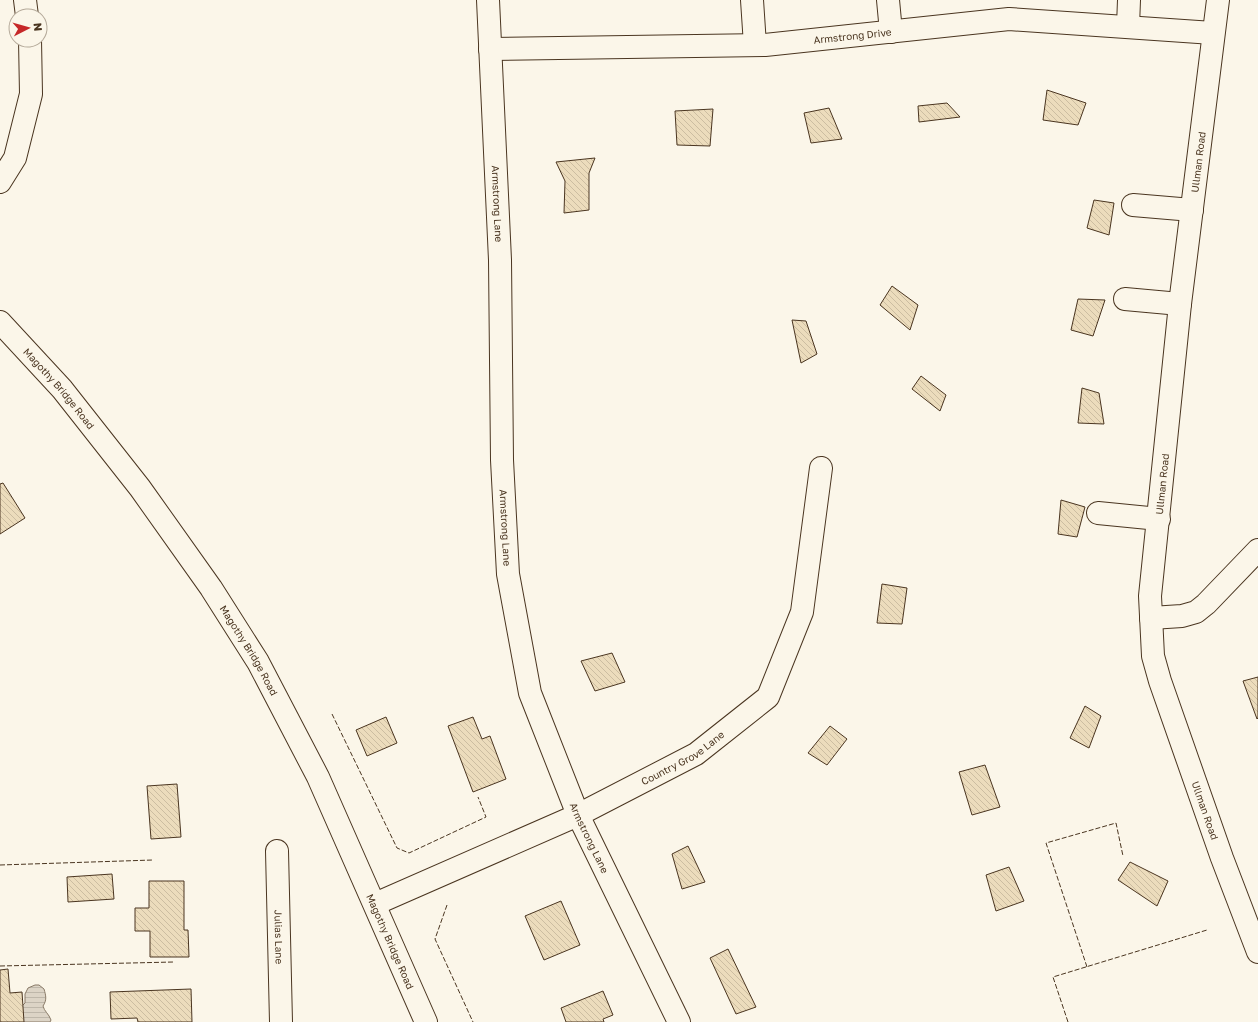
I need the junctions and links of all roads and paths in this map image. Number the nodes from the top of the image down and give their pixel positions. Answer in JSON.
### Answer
{"nodes":[{"id":1,"x":488,"y":0,"type":"edge"},
{"id":2,"x":752,"y":0,"type":"edge"},
{"id":3,"x":888,"y":0,"type":"edge"},
{"id":4,"x":1129,"y":0,"type":"edge"},
{"id":5,"x":1218,"y":0,"type":"edge"},
{"id":6,"x":1128,"y":26,"type":"junction"},
{"id":7,"x":891,"y":32,"type":"junction"},
{"id":8,"x":1214,"y":33,"type":"junction"},
{"id":9,"x":755,"y":45,"type":"junction"},
{"id":10,"x":30,"y":48,"type":"edge"},
{"id":11,"x":490,"y":49,"type":"junction"},
{"id":12,"x":0,"y":182,"type":"edge"},
{"id":13,"x":1133,"y":205,"type":"dead end"},
{"id":14,"x":1192,"y":210,"type":"junction"},
{"id":15,"x":1125,"y":299,"type":"dead end"},
{"id":16,"x":1180,"y":304,"type":"junction"},
{"id":17,"x":0,"y":322,"type":"edge"},
{"id":18,"x":821,"y":468,"type":"dead end"},
{"id":19,"x":1098,"y":513,"type":"dead end"},
{"id":20,"x":1159,"y":519,"type":"junction"},
{"id":21,"x":1258,"y":550,"type":"edge"},
{"id":22,"x":1151,"y":618,"type":"junction"},
{"id":23,"x":578,"y":815,"type":"junction"},
{"id":24,"x":278,"y":851,"type":"dead end"},
{"id":25,"x":375,"y":904,"type":"junction"},
{"id":26,"x":1258,"y":952,"type":"edge"},
{"id":27,"x":281,"y":1022,"type":"edge"},
{"id":28,"x":426,"y":1022,"type":"edge"},
{"id":29,"x":679,"y":1022,"type":"edge"}],
"edges":[{"from":1,"to":11,"type":"street","name":"Armstrong Lane"},
{"from":2,"to":9,"type":"street"},
{"from":3,"to":7,"type":"street"},
{"from":4,"to":6,"type":"street"},
{"from":5,"to":8,"type":"street","name":"Ullman Road"},
{"from":6,"to":7,"type":"street","name":"Armstrong Drive"},
{"from":6,"to":8,"type":"street","name":"Armstrong Drive"},
{"from":7,"to":9,"type":"street","name":"Armstrong Drive"},
{"from":8,"to":14,"type":"street","name":"Ullman Road"},
{"from":9,"to":11,"type":"street","name":"Armstrong Drive"},
{"from":10,"to":12,"type":"street"},
{"from":11,"to":23,"type":"street","name":"Armstrong Lane"},
{"from":13,"to":14,"type":"street"},
{"from":14,"to":16,"type":"street","name":"Ullman Road"},
{"from":15,"to":16,"type":"street"},
{"from":16,"to":20,"type":"street","name":"Ullman Road"},
{"from":17,"to":25,"type":"street","name":"Magothy Bridge Road"},
{"from":18,"to":23,"type":"street","name":"Country Grove Lane"},
{"from":19,"to":20,"type":"street"},
{"from":20,"to":22,"type":"street","name":"Ullman Road"},
{"from":21,"to":22,"type":"street"},
{"from":22,"to":26,"type":"street","name":"Ullman Road"},
{"from":23,"to":25,"type":"street","name":"Country Grove Lane"},
{"from":23,"to":29,"type":"street","name":"Armstrong Lane"},
{"from":24,"to":27,"type":"street","name":"Julias Lane"},
{"from":25,"to":28,"type":"street","name":"Magothy Bridge Road"}]}
